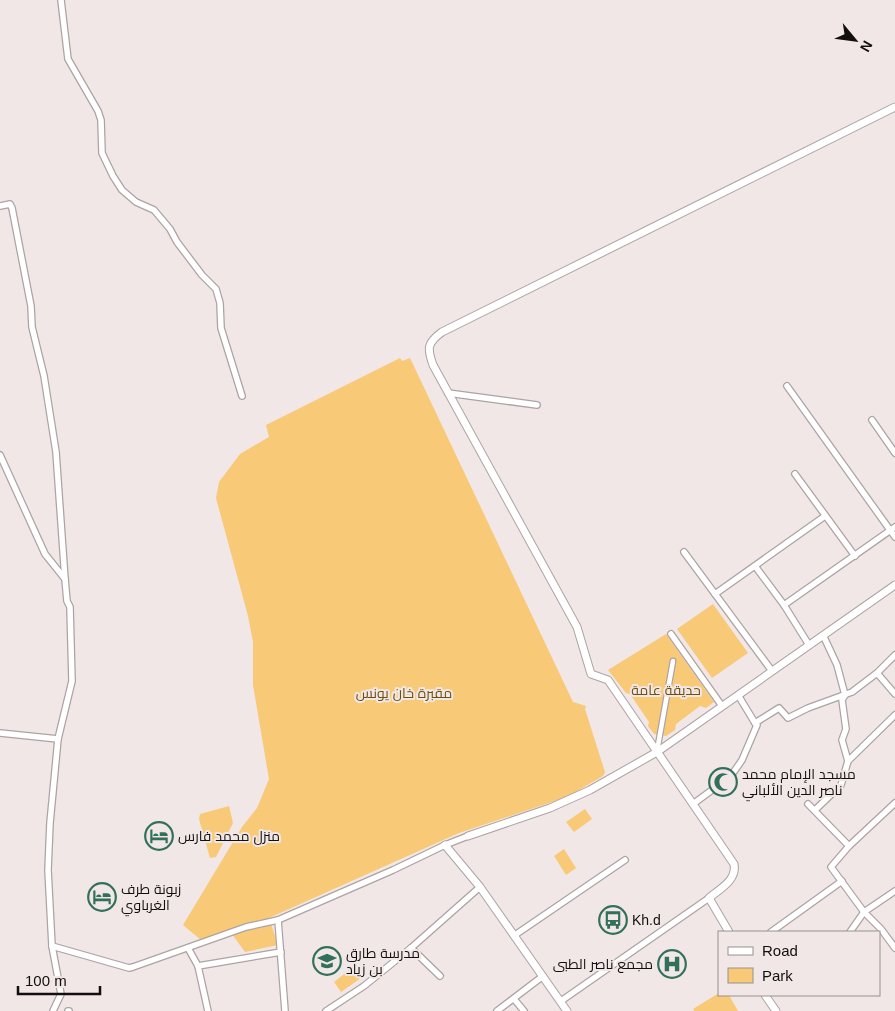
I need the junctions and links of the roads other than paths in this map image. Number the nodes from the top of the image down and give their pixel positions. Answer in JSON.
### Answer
{"nodes":[{"id":1,"x":61,"y":0,"type":"edge"},
{"id":2,"x":895,"y":107,"type":"edge"},
{"id":3,"x":0,"y":206,"type":"edge"},
{"id":4,"x":787,"y":386,"type":"dead end"},
{"id":5,"x":448,"y":392,"type":"junction"},
{"id":6,"x":242,"y":396,"type":"dead end"},
{"id":7,"x":537,"y":405,"type":"dead end"},
{"id":8,"x":872,"y":420,"type":"dead end"},
{"id":9,"x":895,"y":453,"type":"edge"},
{"id":10,"x":0,"y":455,"type":"edge"},
{"id":11,"x":795,"y":474,"type":"dead end"},
{"id":12,"x":825,"y":516,"type":"junction"},
{"id":13,"x":893,"y":529,"type":"edge"},
{"id":14,"x":895,"y":537,"type":"edge"},
{"id":15,"x":684,"y":552,"type":"dead end"},
{"id":16,"x":855,"y":556,"type":"junction"},
{"id":17,"x":755,"y":566,"type":"junction"},
{"id":18,"x":64,"y":580,"type":"junction"},
{"id":19,"x":895,"y":585,"type":"edge"},
{"id":20,"x":715,"y":594,"type":"junction"},
{"id":21,"x":784,"y":605,"type":"junction"},
{"id":22,"x":671,"y":634,"type":"dead end"},
{"id":23,"x":823,"y":635,"type":"junction"},
{"id":24,"x":809,"y":645,"type":"junction"},
{"id":25,"x":895,"y":655,"type":"edge"},
{"id":26,"x":673,"y":661,"type":"dead end"},
{"id":27,"x":772,"y":671,"type":"junction"},
{"id":28,"x":877,"y":673,"type":"junction"},
{"id":29,"x":895,"y":694,"type":"edge"},
{"id":30,"x":738,"y":695,"type":"junction"},
{"id":31,"x":845,"y":695,"type":"junction"},
{"id":32,"x":722,"y":706,"type":"junction"},
{"id":33,"x":895,"y":715,"type":"edge"},
{"id":34,"x":755,"y":723,"type":"junction"},
{"id":35,"x":0,"y":733,"type":"edge"},
{"id":36,"x":58,"y":739,"type":"junction"},
{"id":37,"x":657,"y":752,"type":"junction"},
{"id":38,"x":848,"y":761,"type":"junction"},
{"id":39,"x":895,"y":802,"type":"edge"},
{"id":40,"x":693,"y":804,"type":"junction"},
{"id":41,"x":808,"y":804,"type":"dead end"},
{"id":42,"x":815,"y":810,"type":"junction"},
{"id":43,"x":468,"y":836,"type":"joint"},
{"id":44,"x":445,"y":845,"type":"junction"},
{"id":45,"x":849,"y":846,"type":"junction"},
{"id":46,"x":625,"y":860,"type":"dead end"},
{"id":47,"x":842,"y":881,"type":"junction"},
{"id":48,"x":480,"y":887,"type":"junction"},
{"id":49,"x":895,"y":891,"type":"edge"},
{"id":50,"x":709,"y":898,"type":"junction"},
{"id":51,"x":864,"y":912,"type":"junction"},
{"id":52,"x":278,"y":920,"type":"junction"},
{"id":53,"x":728,"y":931,"type":"edge"},
{"id":54,"x":772,"y":931,"type":"edge"},
{"id":55,"x":851,"y":931,"type":"edge"},
{"id":56,"x":515,"y":935,"type":"junction"},
{"id":57,"x":52,"y":946,"type":"junction"},
{"id":58,"x":188,"y":948,"type":"junction"},
{"id":59,"x":411,"y":948,"type":"junction"},
{"id":60,"x":895,"y":948,"type":"edge"},
{"id":61,"x":281,"y":952,"type":"junction"},
{"id":62,"x":198,"y":966,"type":"junction"},
{"id":63,"x":440,"y":976,"type":"dead end"},
{"id":64,"x":543,"y":976,"type":"junction"},
{"id":65,"x":767,"y":996,"type":"edge"},
{"id":66,"x":514,"y":999,"type":"junction"},
{"id":67,"x":561,"y":1001,"type":"junction"},
{"id":68,"x":501,"y":1010,"type":"edge"},
{"id":69,"x":53,"y":1011,"type":"edge"},
{"id":70,"x":208,"y":1011,"type":"edge"},
{"id":71,"x":285,"y":1011,"type":"edge"},
{"id":72,"x":326,"y":1011,"type":"edge"},
{"id":73,"x":524,"y":1011,"type":"edge"},
{"id":74,"x":567,"y":1011,"type":"edge"},
{"id":75,"x":776,"y":1011,"type":"edge"}],
"edges":[{"from":1,"to":6,"type":"street"},
{"from":2,"to":5,"type":"street"},
{"from":3,"to":18,"type":"street"},
{"from":4,"to":13,"type":"street"},
{"from":5,"to":7,"type":"street"},
{"from":5,"to":37,"type":"street"},
{"from":8,"to":9,"type":"street"},
{"from":10,"to":18,"type":"street"},
{"from":11,"to":12,"type":"street"},
{"from":12,"to":16,"type":"street"},
{"from":12,"to":17,"type":"street"},
{"from":13,"to":14,"type":"street"},
{"from":13,"to":16,"type":"street"},
{"from":15,"to":20,"type":"street"},
{"from":16,"to":21,"type":"street"},
{"from":17,"to":20,"type":"street"},
{"from":17,"to":21,"type":"street"},
{"from":18,"to":36,"type":"street"},
{"from":19,"to":23,"type":"street"},
{"from":20,"to":27,"type":"street"},
{"from":21,"to":24,"type":"street"},
{"from":22,"to":32,"type":"street"},
{"from":23,"to":24,"type":"street"},
{"from":23,"to":31,"type":"street"},
{"from":24,"to":27,"type":"street"},
{"from":25,"to":28,"type":"street"},
{"from":26,"to":37,"type":"street"},
{"from":27,"to":30,"type":"street"},
{"from":28,"to":29,"type":"street"},
{"from":28,"to":31,"type":"street"},
{"from":30,"to":32,"type":"street"},
{"from":30,"to":34,"type":"street"},
{"from":31,"to":34,"type":"street"},
{"from":31,"to":38,"type":"street"},
{"from":32,"to":37,"type":"street"},
{"from":33,"to":38,"type":"street"},
{"from":34,"to":40,"type":"street"},
{"from":35,"to":36,"type":"street"},
{"from":36,"to":57,"type":"street"},
{"from":37,"to":40,"type":"street"},
{"from":37,"to":43,"type":"street"},
{"from":38,"to":42,"type":"street"},
{"from":39,"to":45,"type":"street"},
{"from":40,"to":50,"type":"street"},
{"from":41,"to":42,"type":"street"},
{"from":42,"to":45,"type":"street"},
{"from":43,"to":44,"type":"street"},
{"from":44,"to":48,"type":"street"},
{"from":44,"to":52,"type":"street"},
{"from":45,"to":47,"type":"street"},
{"from":46,"to":56,"type":"street"},
{"from":47,"to":51,"type":"street"},
{"from":47,"to":54,"type":"street"},
{"from":48,"to":56,"type":"street"},
{"from":48,"to":59,"type":"street"},
{"from":49,"to":51,"type":"street"},
{"from":50,"to":53,"type":"street"},
{"from":50,"to":67,"type":"street"},
{"from":51,"to":55,"type":"street"},
{"from":51,"to":60,"type":"street"},
{"from":52,"to":58,"type":"street"},
{"from":52,"to":61,"type":"street"},
{"from":56,"to":64,"type":"street"},
{"from":57,"to":58,"type":"street"},
{"from":57,"to":69,"type":"street"},
{"from":58,"to":62,"type":"street"},
{"from":59,"to":63,"type":"street"},
{"from":59,"to":72,"type":"street"},
{"from":61,"to":62,"type":"street"},
{"from":61,"to":71,"type":"street"},
{"from":62,"to":70,"type":"street"},
{"from":64,"to":66,"type":"street"},
{"from":64,"to":67,"type":"street"},
{"from":65,"to":75,"type":"street"},
{"from":66,"to":68,"type":"street"},
{"from":66,"to":73,"type":"street"},
{"from":67,"to":74,"type":"street"}]}
